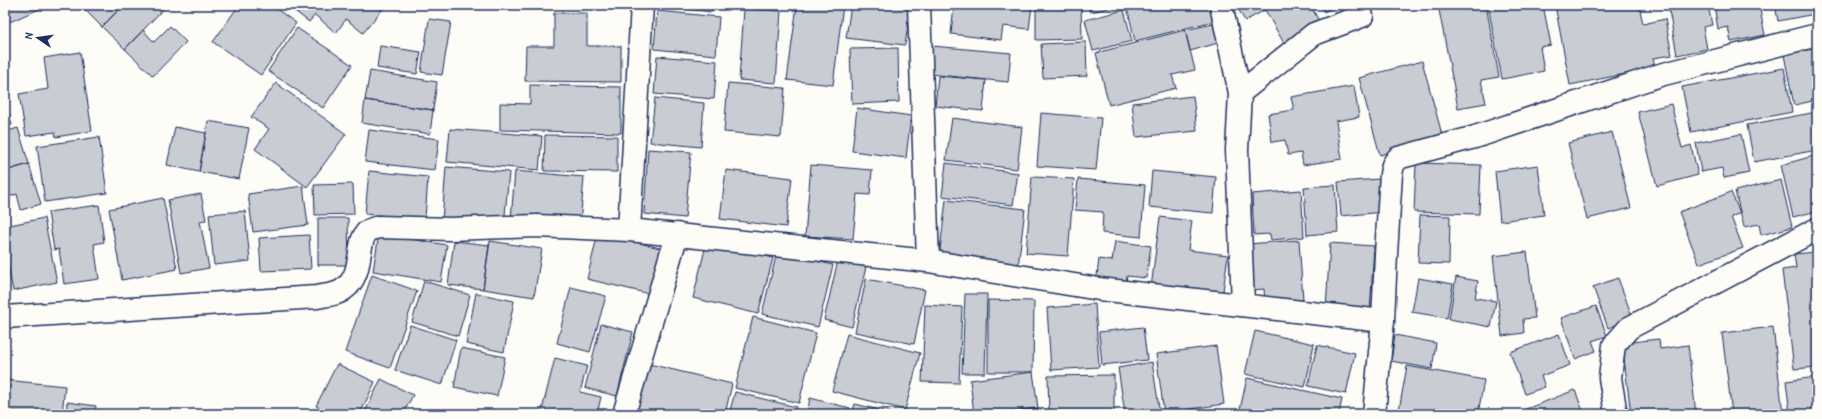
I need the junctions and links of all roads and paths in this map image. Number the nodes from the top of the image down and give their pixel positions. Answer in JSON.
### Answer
{"nodes":[{"id":1,"x":642,"y":5,"type":"edge"},
{"id":2,"x":919,"y":5,"type":"edge"},
{"id":3,"x":1221,"y":5,"type":"edge"},
{"id":4,"x":1362,"y":16,"type":"dead end"},
{"id":5,"x":1817,"y":35,"type":"edge"},
{"id":6,"x":1240,"y":93,"type":"junction"},
{"id":7,"x":1817,"y":229,"type":"edge"},
{"id":8,"x":629,"y":230,"type":"junction"},
{"id":9,"x":677,"y":234,"type":"junction"},
{"id":10,"x":928,"y":261,"type":"junction"},
{"id":11,"x":1243,"y":305,"type":"junction"},
{"id":12,"x":5,"y":317,"type":"edge"},
{"id":13,"x":1383,"y":320,"type":"junction"},
{"id":14,"x":624,"y":414,"type":"edge"},
{"id":15,"x":1374,"y":414,"type":"edge"},
{"id":16,"x":1616,"y":414,"type":"edge"}],
"edges":[{"from":1,"to":8,"type":"street"},
{"from":2,"to":10,"type":"street"},
{"from":3,"to":6,"type":"street"},
{"from":4,"to":6,"type":"street"},
{"from":5,"to":13,"type":"street"},
{"from":6,"to":11,"type":"street"},
{"from":7,"to":16,"type":"street"},
{"from":8,"to":9,"type":"street"},
{"from":8,"to":12,"type":"street"},
{"from":9,"to":10,"type":"street"},
{"from":9,"to":14,"type":"street"},
{"from":10,"to":11,"type":"street"},
{"from":11,"to":13,"type":"street"},
{"from":13,"to":15,"type":"street"}]}
